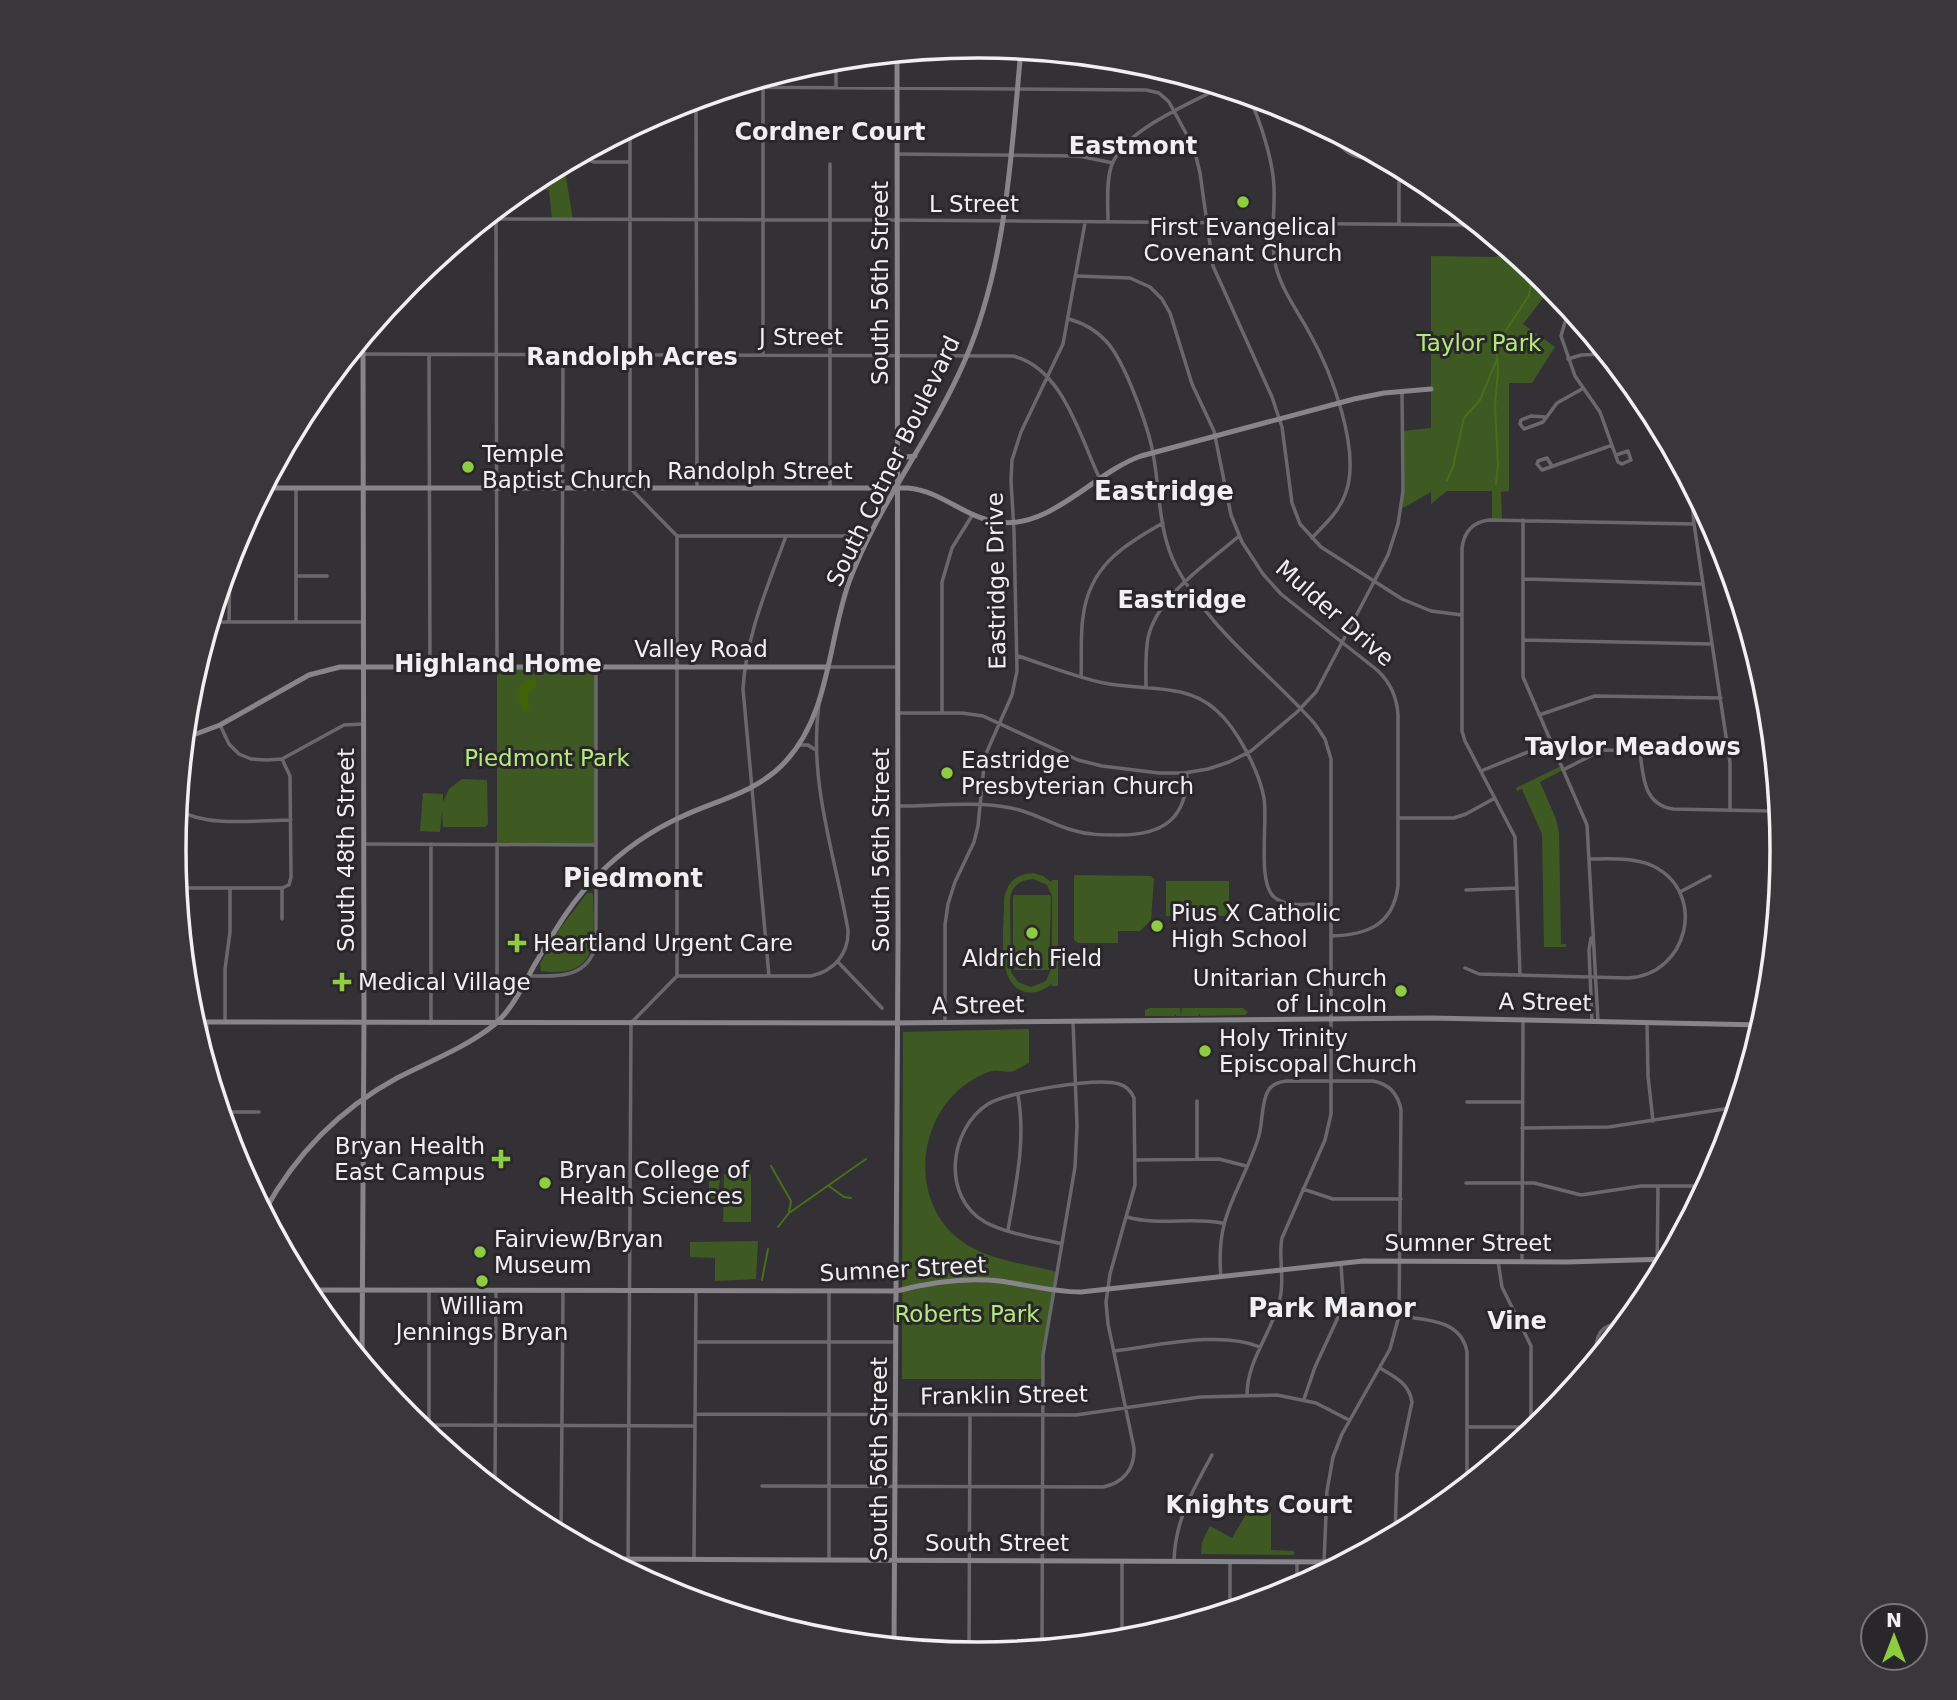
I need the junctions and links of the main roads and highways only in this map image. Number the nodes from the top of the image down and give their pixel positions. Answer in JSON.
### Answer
{"nodes":[{"id":1,"x":1020,"y":59,"type":"edge"},
{"id":2,"x":897,"y":62,"type":"edge"},
{"id":3,"x":363,"y":352,"type":"edge"},
{"id":4,"x":1431,"y":389,"type":"dead end"},
{"id":5,"x":897,"y":453,"type":"junction"},
{"id":6,"x":915,"y":456,"type":"junction"},
{"id":7,"x":274,"y":488,"type":"edge"},
{"id":8,"x":363,"y":488,"type":"junction"},
{"id":9,"x":897,"y":488,"type":"junction"},
{"id":10,"x":363,"y":666,"type":"junction"},
{"id":11,"x":827,"y":667,"type":"junction"},
{"id":12,"x":195,"y":734,"type":"edge"},
{"id":13,"x":497,"y":1022,"type":"junction"},
{"id":14,"x":205,"y":1023,"type":"edge"},
{"id":15,"x":364,"y":1023,"type":"junction"},
{"id":16,"x":897,"y":1023,"type":"junction"},
{"id":17,"x":1751,"y":1025,"type":"edge"},
{"id":18,"x":364,"y":1098,"type":"junction"},
{"id":19,"x":270,"y":1203,"type":"edge"},
{"id":20,"x":1657,"y":1259,"type":"edge"},
{"id":21,"x":320,"y":1290,"type":"edge"},
{"id":22,"x":363,"y":1290,"type":"junction"},
{"id":23,"x":897,"y":1291,"type":"junction"},
{"id":24,"x":362,"y":1347,"type":"edge"},
{"id":25,"x":624,"y":1559,"type":"edge"},
{"id":26,"x":896,"y":1559,"type":"junction"},
{"id":27,"x":1327,"y":1562,"type":"edge"},
{"id":28,"x":894,"y":1637,"type":"edge"}],
"edges":[{"from":1,"to":6,"type":"main road","name":"South Cotner Boulevard"},
{"from":2,"to":5,"type":"main road","name":"South 56th Street"},
{"from":3,"to":8,"type":"main road","name":"South 48th Street"},
{"from":4,"to":9,"type":"main road","name":"Randolph Street"},
{"from":5,"to":6,"type":"main road"},
{"from":5,"to":9,"type":"main road","name":"South 56th Street"},
{"from":6,"to":9,"type":"main road","name":"South Cotner Boulevard"},
{"from":7,"to":8,"type":"main road","name":"Randolph Street"},
{"from":8,"to":9,"type":"main road","name":"Randolph Street"},
{"from":8,"to":10,"type":"main road","name":"South 48th Street"},
{"from":9,"to":11,"type":"main road","name":"South Cotner Boulevard"},
{"from":9,"to":16,"type":"main road","name":"South 56th Street"},
{"from":10,"to":11,"type":"main road","name":"Valley Road"},
{"from":10,"to":12,"type":"main road","name":"Valley Road"},
{"from":10,"to":15,"type":"main road","name":"South 48th Street"},
{"from":11,"to":13,"type":"main road","name":"South Cotner Boulevard"},
{"from":13,"to":15,"type":"main road","name":"A Street"},
{"from":13,"to":16,"type":"main road","name":"A Street"},
{"from":13,"to":18,"type":"main road","name":"South Cotner Boulevard"},
{"from":14,"to":15,"type":"main road","name":"A Street"},
{"from":15,"to":18,"type":"main road","name":"South 48th Street"},
{"from":16,"to":17,"type":"main road","name":"A Street"},
{"from":16,"to":23,"type":"main road","name":"South 56th Street"},
{"from":18,"to":19,"type":"main road","name":"South Cotner Boulevard"},
{"from":18,"to":22,"type":"main road","name":"South 48th Street"},
{"from":20,"to":23,"type":"main road","name":"Sumner Street"},
{"from":21,"to":22,"type":"main road","name":"Sumner Street"},
{"from":22,"to":23,"type":"main road","name":"Sumner Street"},
{"from":22,"to":24,"type":"main road","name":"South 48th Street"},
{"from":23,"to":26,"type":"main road","name":"South 56th Street"},
{"from":25,"to":26,"type":"main road","name":"South Street"},
{"from":26,"to":27,"type":"main road","name":"South Street"},
{"from":26,"to":28,"type":"main road","name":"South 56th Street"}]}
